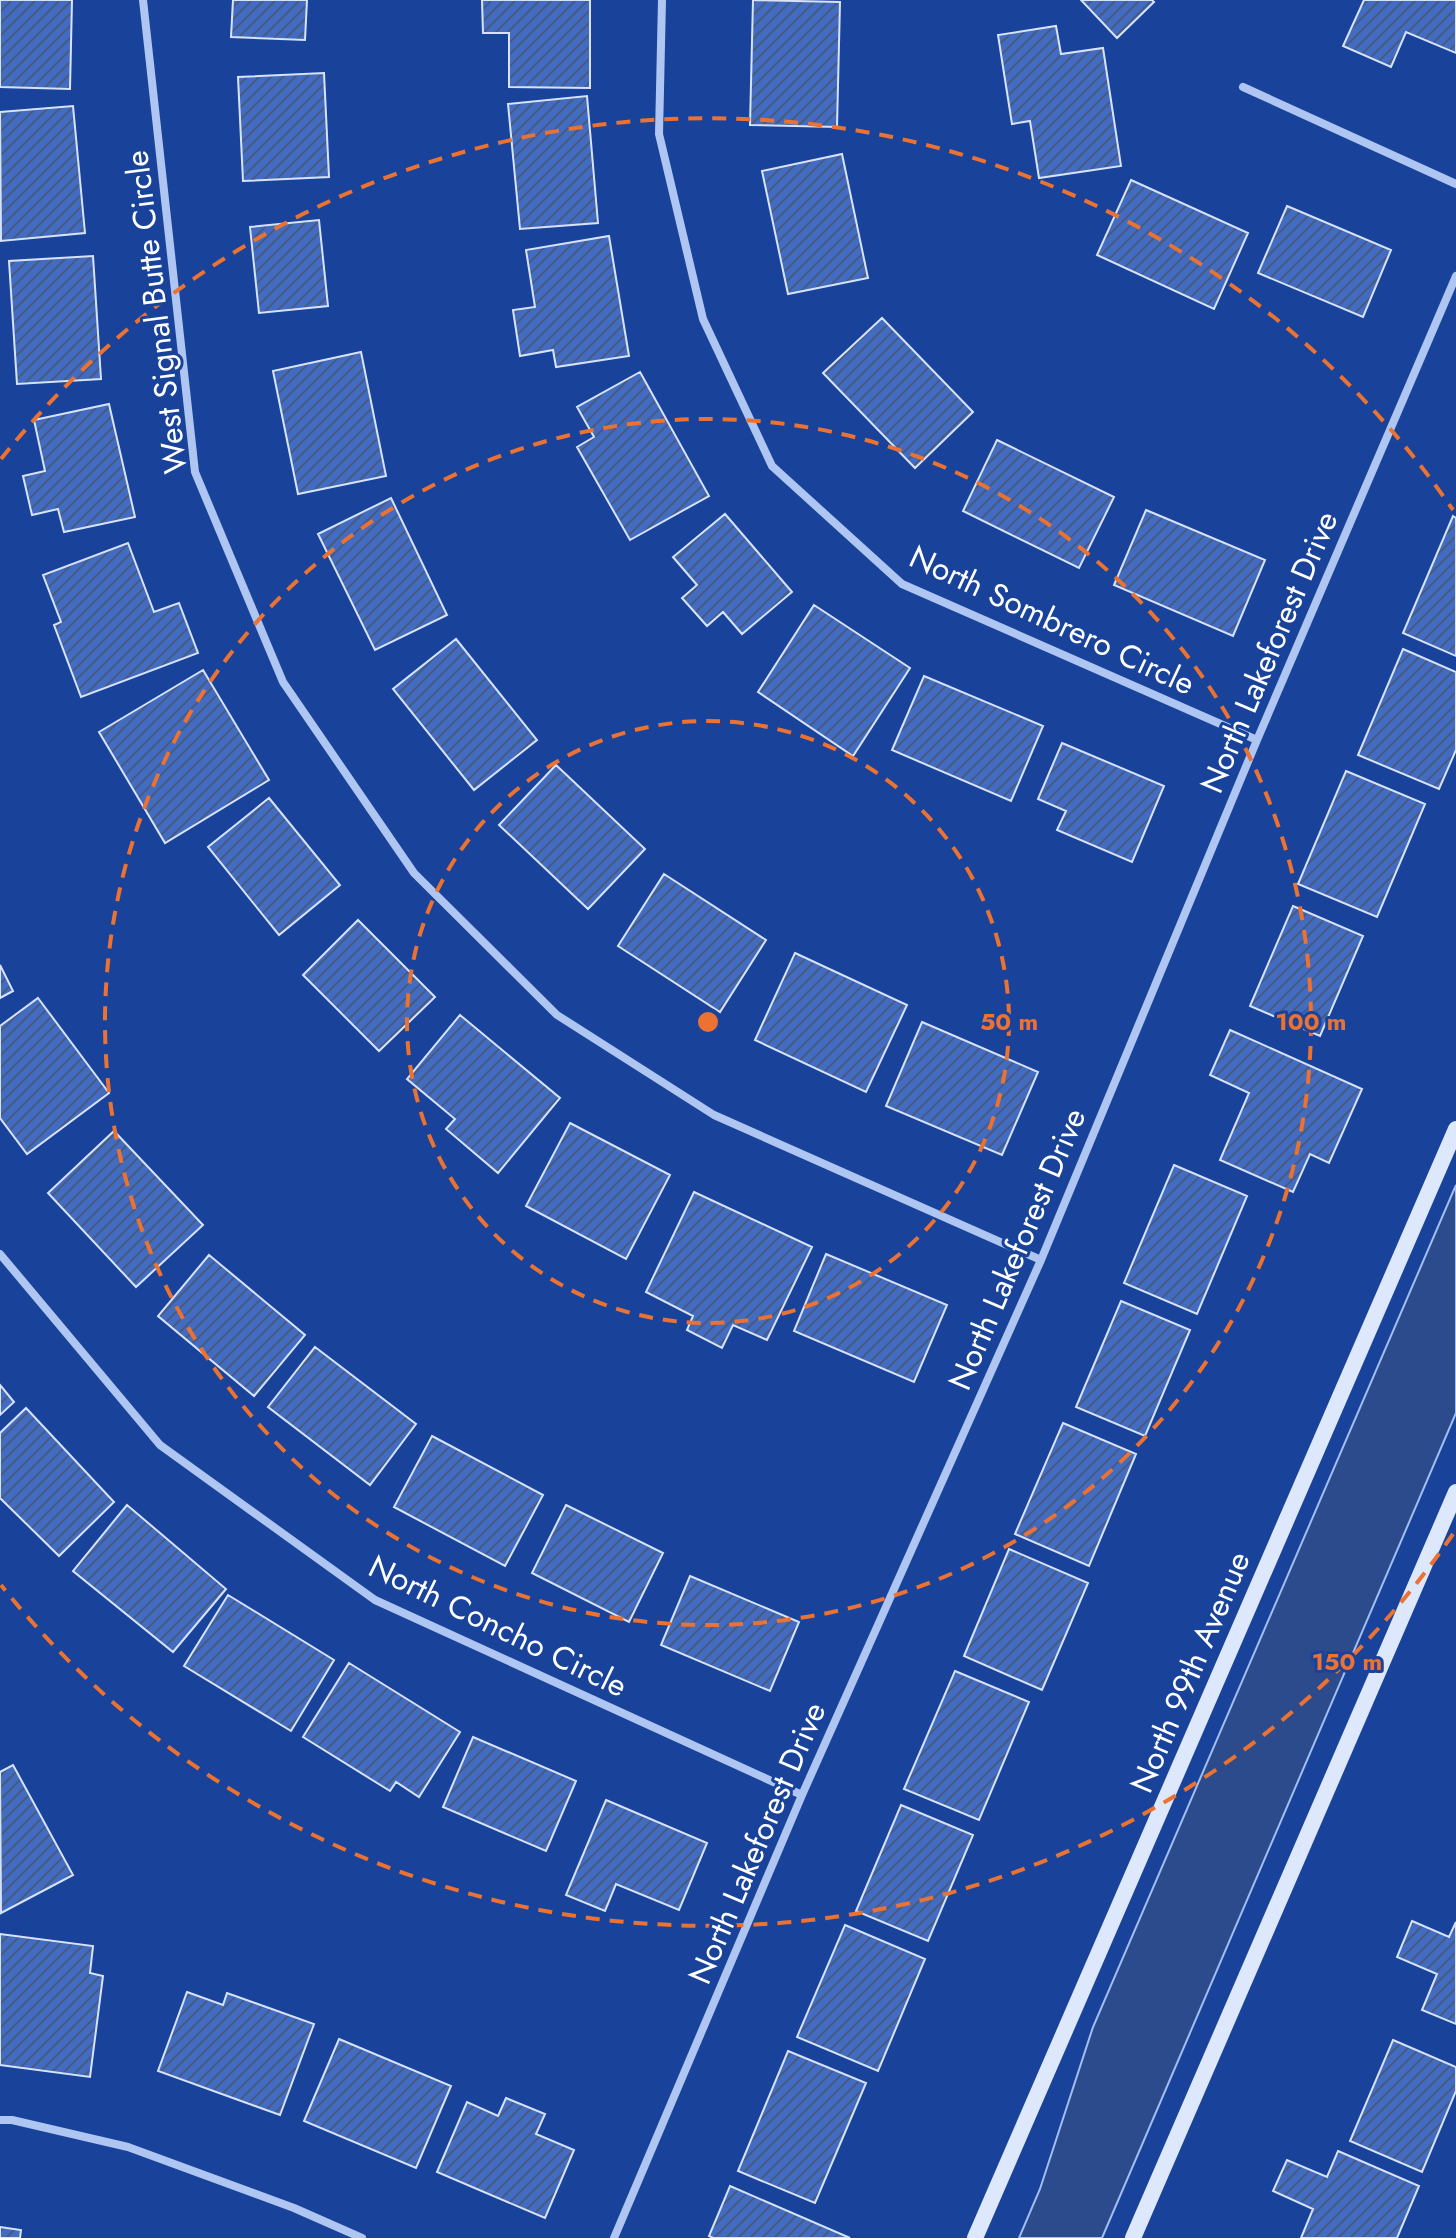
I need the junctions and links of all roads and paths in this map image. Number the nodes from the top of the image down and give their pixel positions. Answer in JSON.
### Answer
{"nodes":[{"id":1,"x":143,"y":0,"type":"edge"},
{"id":2,"x":662,"y":0,"type":"edge"},
{"id":3,"x":1243,"y":87,"type":"dead end"},
{"id":4,"x":1456,"y":184,"type":"edge"},
{"id":5,"x":1456,"y":276,"type":"edge"},
{"id":6,"x":1257,"y":740,"type":"junction"},
{"id":7,"x":1456,"y":1129,"type":"edge"},
{"id":8,"x":0,"y":1254,"type":"edge"},
{"id":9,"x":1041,"y":1260,"type":"junction"},
{"id":10,"x":1456,"y":1492,"type":"edge"},
{"id":11,"x":802,"y":1795,"type":"junction"},
{"id":12,"x":0,"y":2120,"type":"edge"},
{"id":13,"x":362,"y":2238,"type":"edge"},
{"id":14,"x":614,"y":2238,"type":"edge"},
{"id":15,"x":975,"y":2238,"type":"edge"},
{"id":16,"x":1133,"y":2238,"type":"edge"}],
"edges":[{"from":1,"to":9,"type":"street","name":"West Signal Butte Circle"},
{"from":2,"to":6,"type":"street","name":"North Sombrero Circle"},
{"from":3,"to":4,"type":"street"},
{"from":5,"to":6,"type":"street","name":"North Lakeforest Drive"},
{"from":6,"to":9,"type":"street","name":"North Lakeforest Drive"},
{"from":7,"to":15,"type":"main road","name":"North 99th Avenue"},
{"from":8,"to":11,"type":"street","name":"North Concho Circle"},
{"from":9,"to":11,"type":"street","name":"North Lakeforest Drive"},
{"from":10,"to":16,"type":"main road"},
{"from":11,"to":14,"type":"street","name":"North Lakeforest Drive"},
{"from":12,"to":13,"type":"street"}]}
